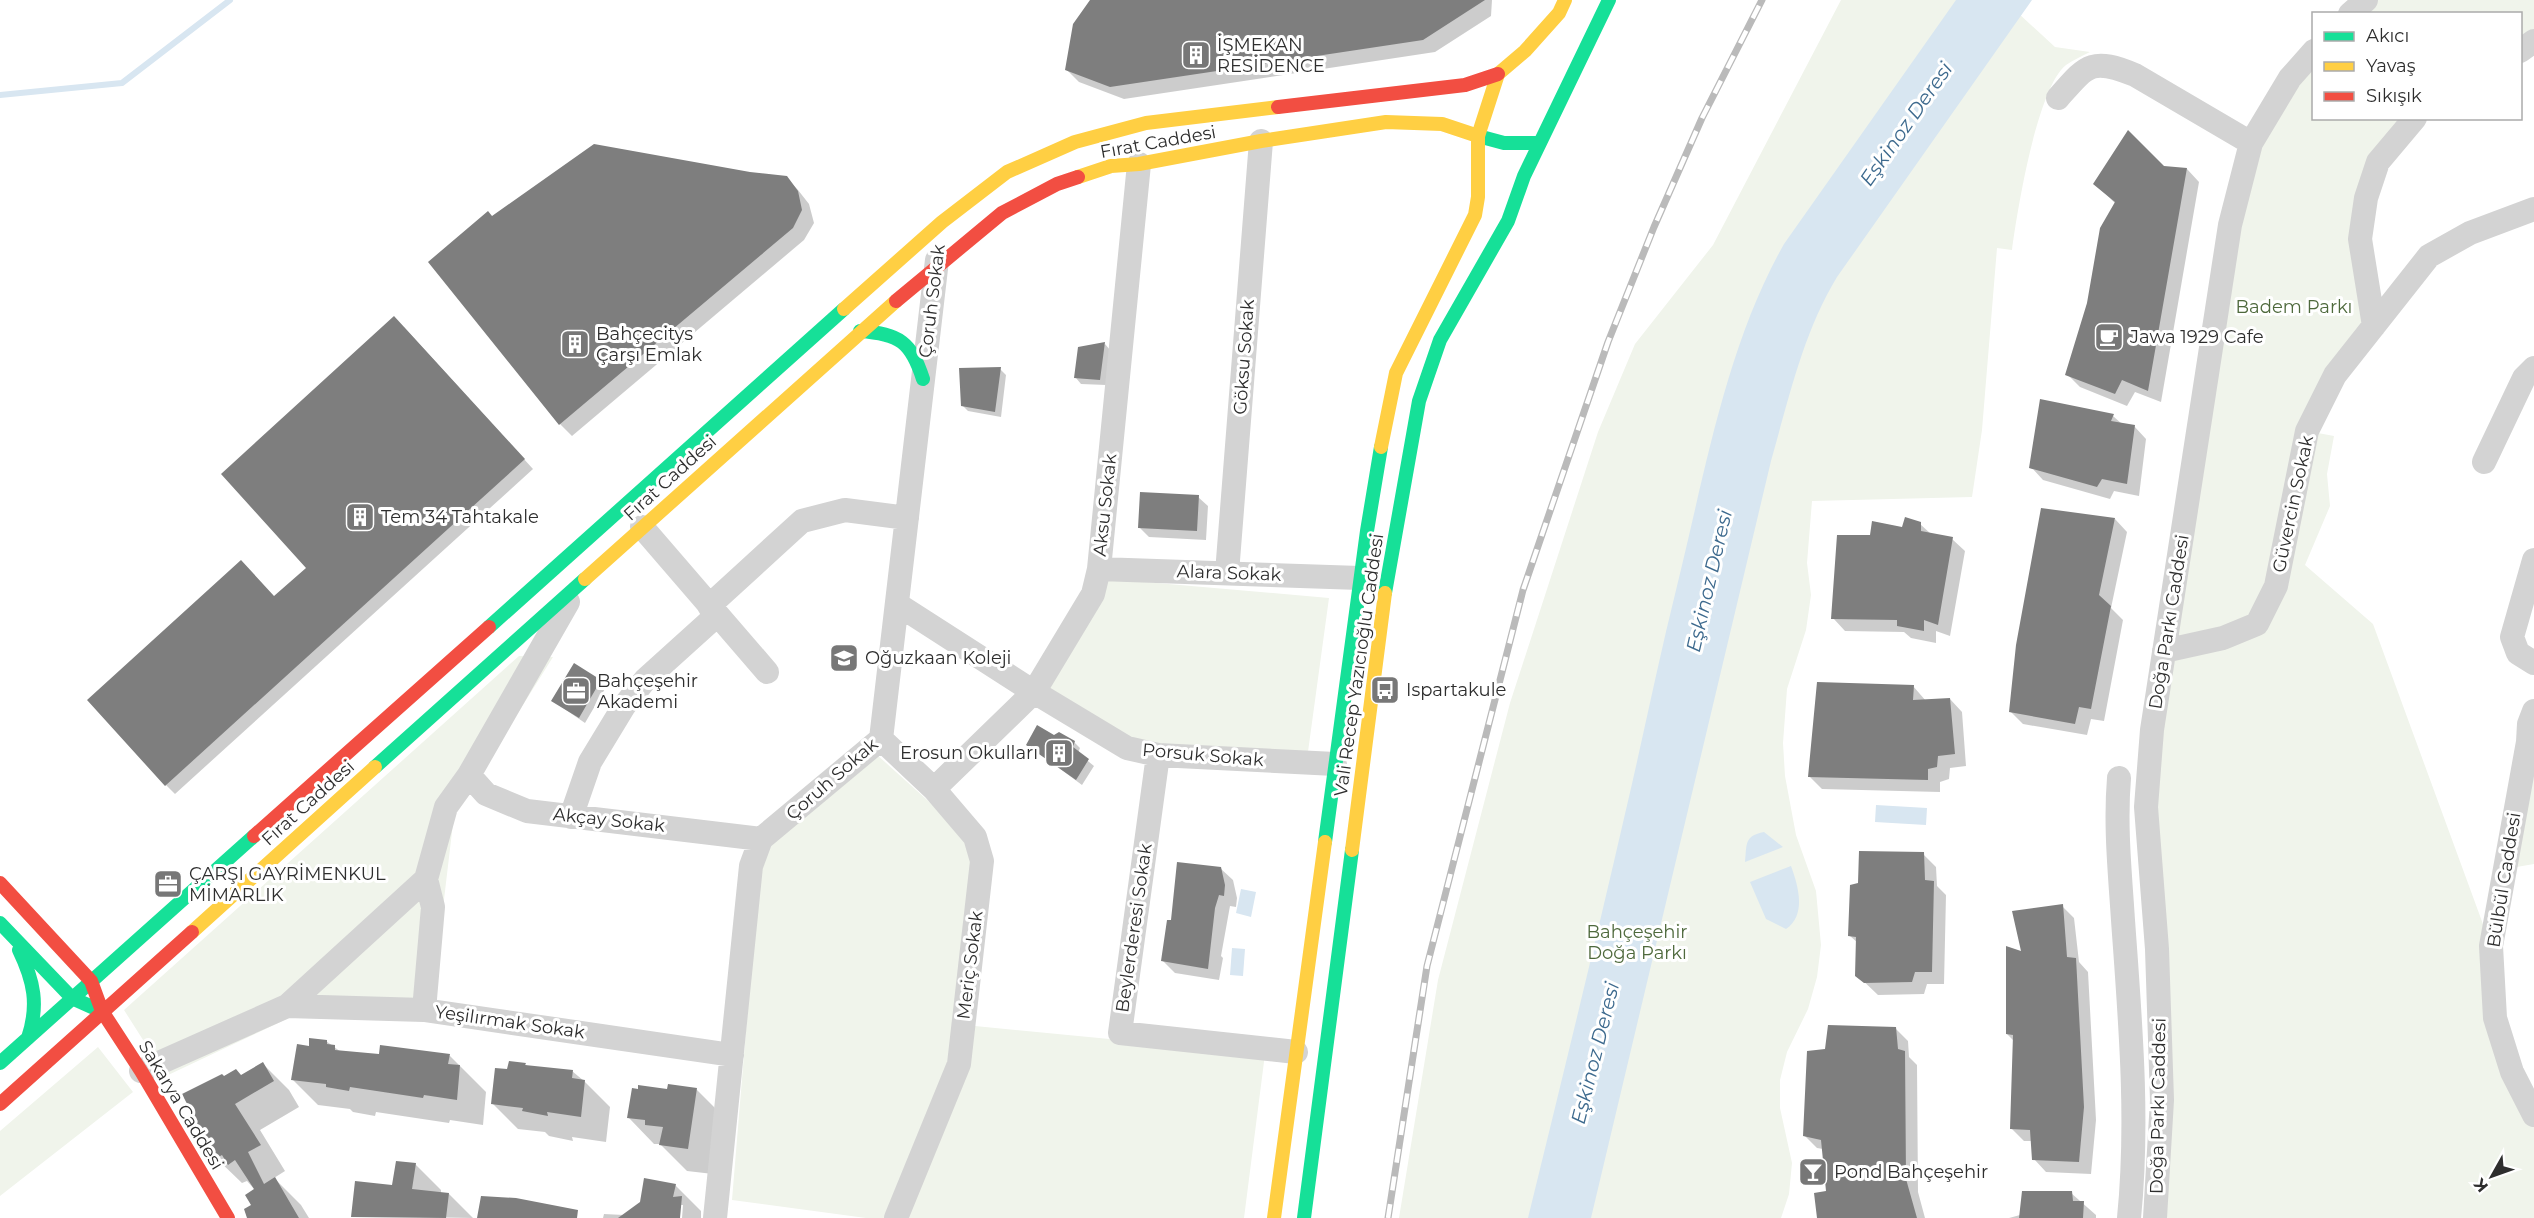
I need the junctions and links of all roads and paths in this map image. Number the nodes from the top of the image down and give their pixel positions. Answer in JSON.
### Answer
{"nodes":[{"id":1,"x":1565,"y":0,"type":"edge"},
{"id":2,"x":1609,"y":0,"type":"edge"},
{"id":3,"x":2366,"y":0,"type":"edge"},
{"id":4,"x":2352,"y":12,"type":"edge"},
{"id":5,"x":1542,"y":49,"type":"dead end"},
{"id":6,"x":1524,"y":51,"type":"junction"},
{"id":7,"x":2312,"y":52,"type":"edge"},
{"id":8,"x":1564,"y":53,"type":"dead end"},
{"id":9,"x":1575,"y":70,"type":"junction"},
{"id":10,"x":1498,"y":74,"type":"junction"},
{"id":11,"x":2058,"y":98,"type":"dead end"},
{"id":12,"x":2413,"y":120,"type":"edge"},
{"id":13,"x":1478,"y":136,"type":"junction"},
{"id":14,"x":1261,"y":141,"type":"junction"},
{"id":15,"x":1539,"y":143,"type":"junction"},
{"id":16,"x":2251,"y":143,"type":"junction"},
{"id":17,"x":1138,"y":164,"type":"junction"},
{"id":18,"x":2534,"y":209,"type":"edge"},
{"id":19,"x":942,"y":222,"type":"junction"},
{"id":20,"x":936,"y":268,"type":"junction"},
{"id":21,"x":2374,"y":326,"type":"junction"},
{"id":22,"x":860,"y":332,"type":"junction"},
{"id":23,"x":2534,"y":368,"type":"edge"},
{"id":24,"x":923,"y":379,"type":"junction"},
{"id":25,"x":2484,"y":462,"type":"dead end"},
{"id":26,"x":907,"y":518,"type":"junction"},
{"id":27,"x":642,"y":527,"type":"junction"},
{"id":28,"x":2534,"y":560,"type":"edge"},
{"id":29,"x":1098,"y":569,"type":"junction"},
{"id":30,"x":1227,"y":573,"type":"junction"},
{"id":31,"x":1360,"y":578,"type":"junction"},
{"id":32,"x":577,"y":587,"type":"junction"},
{"id":33,"x":897,"y":604,"type":"junction"},
{"id":34,"x":713,"y":610,"type":"junction"},
{"id":35,"x":2164,"y":651,"type":"junction"},
{"id":36,"x":2534,"y":663,"type":"edge"},
{"id":37,"x":767,"y":672,"type":"dead end"},
{"id":38,"x":1034,"y":692,"type":"junction"},
{"id":39,"x":2534,"y":711,"type":"edge"},
{"id":40,"x":881,"y":739,"type":"junction"},
{"id":41,"x":1158,"y":755,"type":"junction"},
{"id":42,"x":1335,"y":764,"type":"junction"},
{"id":43,"x":469,"y":774,"type":"junction"},
{"id":44,"x":2119,"y":778,"type":"dead end"},
{"id":45,"x":2528,"y":780,"type":"edge"},
{"id":46,"x":934,"y":789,"type":"junction"},
{"id":47,"x":571,"y":817,"type":"junction"},
{"id":48,"x":761,"y":839,"type":"junction"},
{"id":49,"x":426,"y":879,"type":"junction"},
{"id":50,"x":0,"y":883,"type":"edge"},
{"id":51,"x":29,"y":914,"type":"junction"},
{"id":52,"x":5,"y":927,"type":"edge"},
{"id":53,"x":134,"y":942,"type":"junction"},
{"id":54,"x":77,"y":946,"type":"dead end"},
{"id":55,"x":107,"y":950,"type":"dead end"},
{"id":56,"x":91,"y":981,"type":"junction"},
{"id":57,"x":72,"y":998,"type":"junction"},
{"id":58,"x":286,"y":1006,"type":"junction"},
{"id":59,"x":424,"y":1010,"type":"junction"},
{"id":60,"x":102,"y":1011,"type":"junction"},
{"id":61,"x":28,"y":1038,"type":"junction"},
{"id":62,"x":1296,"y":1052,"type":"junction"},
{"id":63,"x":732,"y":1055,"type":"junction"},
{"id":64,"x":0,"y":1063,"type":"edge"},
{"id":65,"x":141,"y":1071,"type":"junction"},
{"id":66,"x":0,"y":1104,"type":"edge"},
{"id":67,"x":2534,"y":1114,"type":"edge"},
{"id":68,"x":228,"y":1218,"type":"edge"},
{"id":69,"x":715,"y":1218,"type":"edge"},
{"id":70,"x":896,"y":1218,"type":"edge"},
{"id":71,"x":1274,"y":1218,"type":"edge"},
{"id":72,"x":1304,"y":1218,"type":"edge"},
{"id":73,"x":2129,"y":1218,"type":"edge"},
{"id":74,"x":2156,"y":1218,"type":"edge"}],
"edges":[{"from":1,"to":6,"type":"main road"},
{"from":2,"to":9,"type":"main road"},
{"from":3,"to":4,"type":"street"},
{"from":5,"to":6,"type":"main road"},
{"from":6,"to":10,"type":"main road"},
{"from":7,"to":16,"type":"street","name":"Doğa Parkı Caddesi"},
{"from":8,"to":9,"type":"main road"},
{"from":9,"to":15,"type":"main road","name":"Vali Recep Yazıcıoğlu Caddesi"},
{"from":10,"to":13,"type":"main road","name":"Vali Recep Yazıcıoğlu Caddesi"},
{"from":10,"to":19,"type":"main road","name":"Fırat Caddesi"},
{"from":11,"to":16,"type":"street"},
{"from":12,"to":21,"type":"street"},
{"from":13,"to":14,"type":"main road","name":"Fırat Caddesi"},
{"from":13,"to":15,"type":"main road","name":"Fırat Caddesi"},
{"from":13,"to":31,"type":"main road","name":"Vali Recep Yazıcıoğlu Caddesi"},
{"from":14,"to":17,"type":"main road","name":"Fırat Caddesi"},
{"from":14,"to":30,"type":"street","name":"Göksu Sokak"},
{"from":15,"to":72,"type":"main road","name":"Vali Recep Yazıcıoğlu Caddesi"},
{"from":16,"to":35,"type":"street","name":"Doğa Parkı Caddesi"},
{"from":17,"to":20,"type":"main road","name":"Fırat Caddesi"},
{"from":17,"to":29,"type":"street","name":"Aksu Sokak"},
{"from":18,"to":21,"type":"street","name":"Güvercin Sokak"},
{"from":19,"to":20,"type":"street","name":"Çoruh Sokak"},
{"from":19,"to":53,"type":"main road","name":"Fırat Caddesi"},
{"from":20,"to":22,"type":"main road","name":"Fırat Caddesi"},
{"from":20,"to":24,"type":"street","name":"Çoruh Sokak"},
{"from":21,"to":35,"type":"street","name":"Güvercin Sokak"},
{"from":22,"to":24,"type":"main road"},
{"from":22,"to":27,"type":"main road","name":"Fırat Caddesi"},
{"from":23,"to":25,"type":"street"},
{"from":24,"to":26,"type":"street","name":"Çoruh Sokak"},
{"from":26,"to":33,"type":"street","name":"Çoruh Sokak"},
{"from":26,"to":34,"type":"street"},
{"from":27,"to":32,"type":"main road","name":"Fırat Caddesi"},
{"from":27,"to":34,"type":"street"},
{"from":28,"to":36,"type":"street"},
{"from":29,"to":30,"type":"street","name":"Alara Sokak"},
{"from":29,"to":38,"type":"street","name":"Aksu Sokak"},
{"from":30,"to":31,"type":"street","name":"Alara Sokak"},
{"from":31,"to":42,"type":"main road","name":"Vali Recep Yazıcıoğlu Caddesi"},
{"from":32,"to":43,"type":"street"},
{"from":32,"to":60,"type":"main road","name":"Fırat Caddesi"},
{"from":33,"to":38,"type":"street","name":"Porsuk Sokak"},
{"from":33,"to":40,"type":"street","name":"Çoruh Sokak"},
{"from":34,"to":37,"type":"street"},
{"from":34,"to":47,"type":"street"},
{"from":35,"to":74,"type":"street","name":"Doğa Parkı Caddesi"},
{"from":38,"to":41,"type":"street","name":"Porsuk Sokak"},
{"from":38,"to":46,"type":"street","name":"Aksu Sokak"},
{"from":39,"to":45,"type":"street","name":"Bülbül Caddesi"},
{"from":40,"to":46,"type":"street","name":"Meriç Sokak"},
{"from":40,"to":48,"type":"street","name":"Çoruh Sokak"},
{"from":41,"to":42,"type":"street","name":"Porsuk Sokak"},
{"from":41,"to":62,"type":"street","name":"Beylerderesi Sokak"},
{"from":42,"to":62,"type":"main road","name":"Vali Recep Yazıcıoğlu Caddesi"},
{"from":43,"to":47,"type":"street","name":"Akçay Sokak"},
{"from":43,"to":49,"type":"street"},
{"from":44,"to":73,"type":"street"},
{"from":45,"to":67,"type":"street","name":"Bülbül Caddesi"},
{"from":46,"to":70,"type":"street","name":"Meriç Sokak"},
{"from":47,"to":48,"type":"street","name":"Akçay Sokak"},
{"from":48,"to":63,"type":"street"},
{"from":49,"to":58,"type":"street"},
{"from":49,"to":59,"type":"street"},
{"from":50,"to":51,"type":"main road"},
{"from":51,"to":54,"type":"main road"},
{"from":51,"to":56,"type":"main road"},
{"from":52,"to":57,"type":"main road"},
{"from":52,"to":61,"type":"main road"},
{"from":53,"to":55,"type":"main road","name":"Fırat Caddesi"},
{"from":53,"to":56,"type":"main road","name":"Fırat Caddesi"},
{"from":56,"to":57,"type":"main road","name":"Fırat Caddesi"},
{"from":56,"to":60,"type":"main road","name":"Sakarya Caddesi"},
{"from":57,"to":60,"type":"main road"},
{"from":57,"to":61,"type":"main road","name":"Fırat Caddesi"},
{"from":58,"to":59,"type":"street","name":"Yeşilırmak Sokak"},
{"from":58,"to":65,"type":"street"},
{"from":59,"to":63,"type":"street","name":"Yeşilırmak Sokak"},
{"from":60,"to":65,"type":"main road","name":"Sakarya Caddesi"},
{"from":60,"to":66,"type":"main road","name":"Fırat Caddesi"},
{"from":61,"to":64,"type":"main road","name":"Fırat Caddesi"},
{"from":62,"to":71,"type":"main road","name":"Vali Recep Yazıcıoğlu Caddesi"},
{"from":63,"to":69,"type":"street"},
{"from":65,"to":68,"type":"main road","name":"Sakarya Caddesi"}]}
